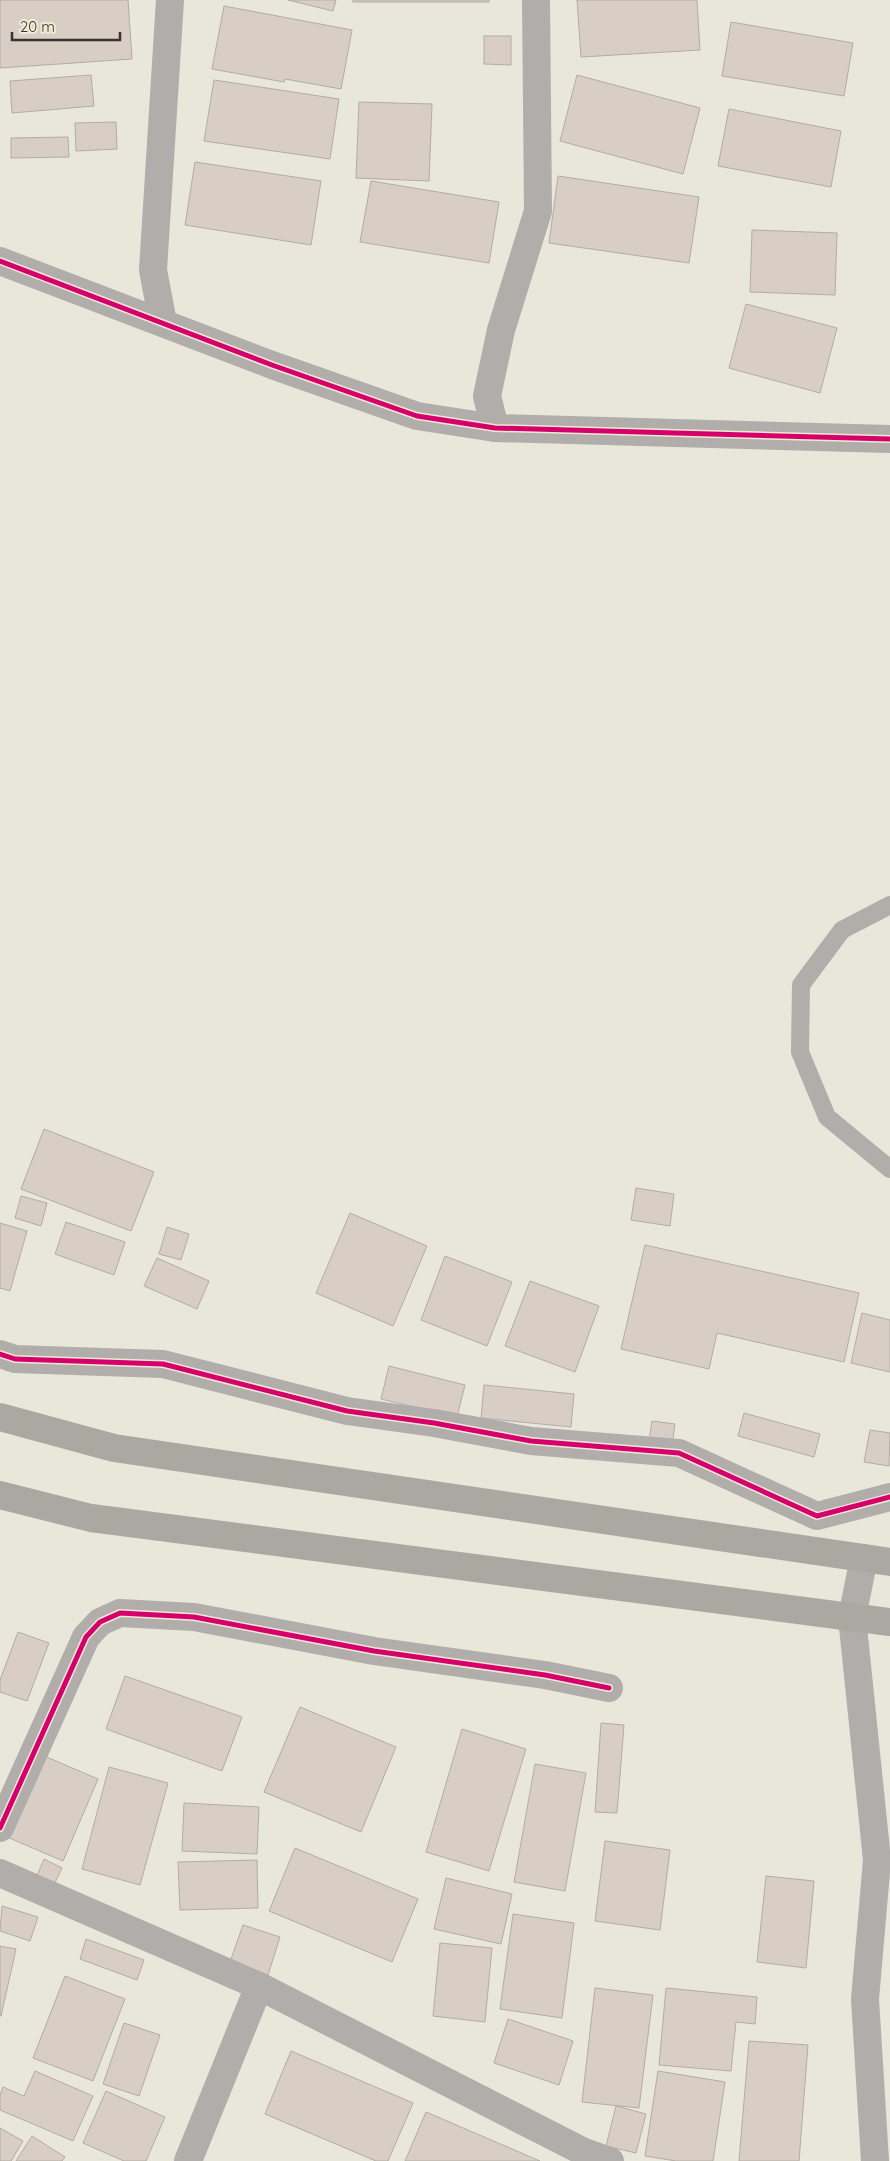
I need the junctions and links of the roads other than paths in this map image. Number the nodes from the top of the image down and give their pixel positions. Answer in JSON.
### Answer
{"nodes":[{"id":1,"x":170,"y":0,"type":"edge"},
{"id":2,"x":536,"y":0,"type":"edge"},
{"id":3,"x":0,"y":261,"type":"edge"},
{"id":4,"x":164,"y":323,"type":"junction"},
{"id":5,"x":495,"y":428,"type":"junction"},
{"id":6,"x":890,"y":439,"type":"edge"},
{"id":7,"x":890,"y":905,"type":"edge"},
{"id":8,"x":890,"y":1169,"type":"edge"},
{"id":9,"x":0,"y":1354,"type":"edge"},
{"id":10,"x":0,"y":1418,"type":"edge"},
{"id":11,"x":0,"y":1495,"type":"edge"},
{"id":12,"x":890,"y":1497,"type":"edge"},
{"id":13,"x":890,"y":1544,"type":"edge"},
{"id":14,"x":877,"y":1560,"type":"edge"},
{"id":15,"x":852,"y":1616,"type":"junction"},
{"id":16,"x":890,"y":1622,"type":"edge"},
{"id":17,"x":890,"y":1637,"type":"edge"},
{"id":18,"x":609,"y":1688,"type":"dead end"},
{"id":19,"x":0,"y":1828,"type":"edge"},
{"id":20,"x":0,"y":1873,"type":"edge"},
{"id":21,"x":259,"y":1986,"type":"junction"},
{"id":22,"x":582,"y":2156,"type":"edge"},
{"id":23,"x":188,"y":2161,"type":"edge"},
{"id":24,"x":610,"y":2161,"type":"edge"},
{"id":25,"x":875,"y":2161,"type":"edge"}],
"edges":[{"from":1,"to":4,"type":"street"},
{"from":2,"to":5,"type":"street"},
{"from":3,"to":4,"type":"street"},
{"from":4,"to":5,"type":"street"},
{"from":5,"to":6,"type":"street"},
{"from":7,"to":8,"type":"lane"},
{"from":9,"to":12,"type":"street"},
{"from":10,"to":14,"type":"highway"},
{"from":11,"to":15,"type":"highway"},
{"from":13,"to":14,"type":"highway"},
{"from":14,"to":15,"type":"street"},
{"from":15,"to":16,"type":"highway"},
{"from":15,"to":17,"type":"highway"},
{"from":15,"to":25,"type":"street"},
{"from":18,"to":19,"type":"street"},
{"from":20,"to":21,"type":"street"},
{"from":21,"to":22,"type":"street"},
{"from":21,"to":23,"type":"street"},
{"from":22,"to":24,"type":"street"}]}
